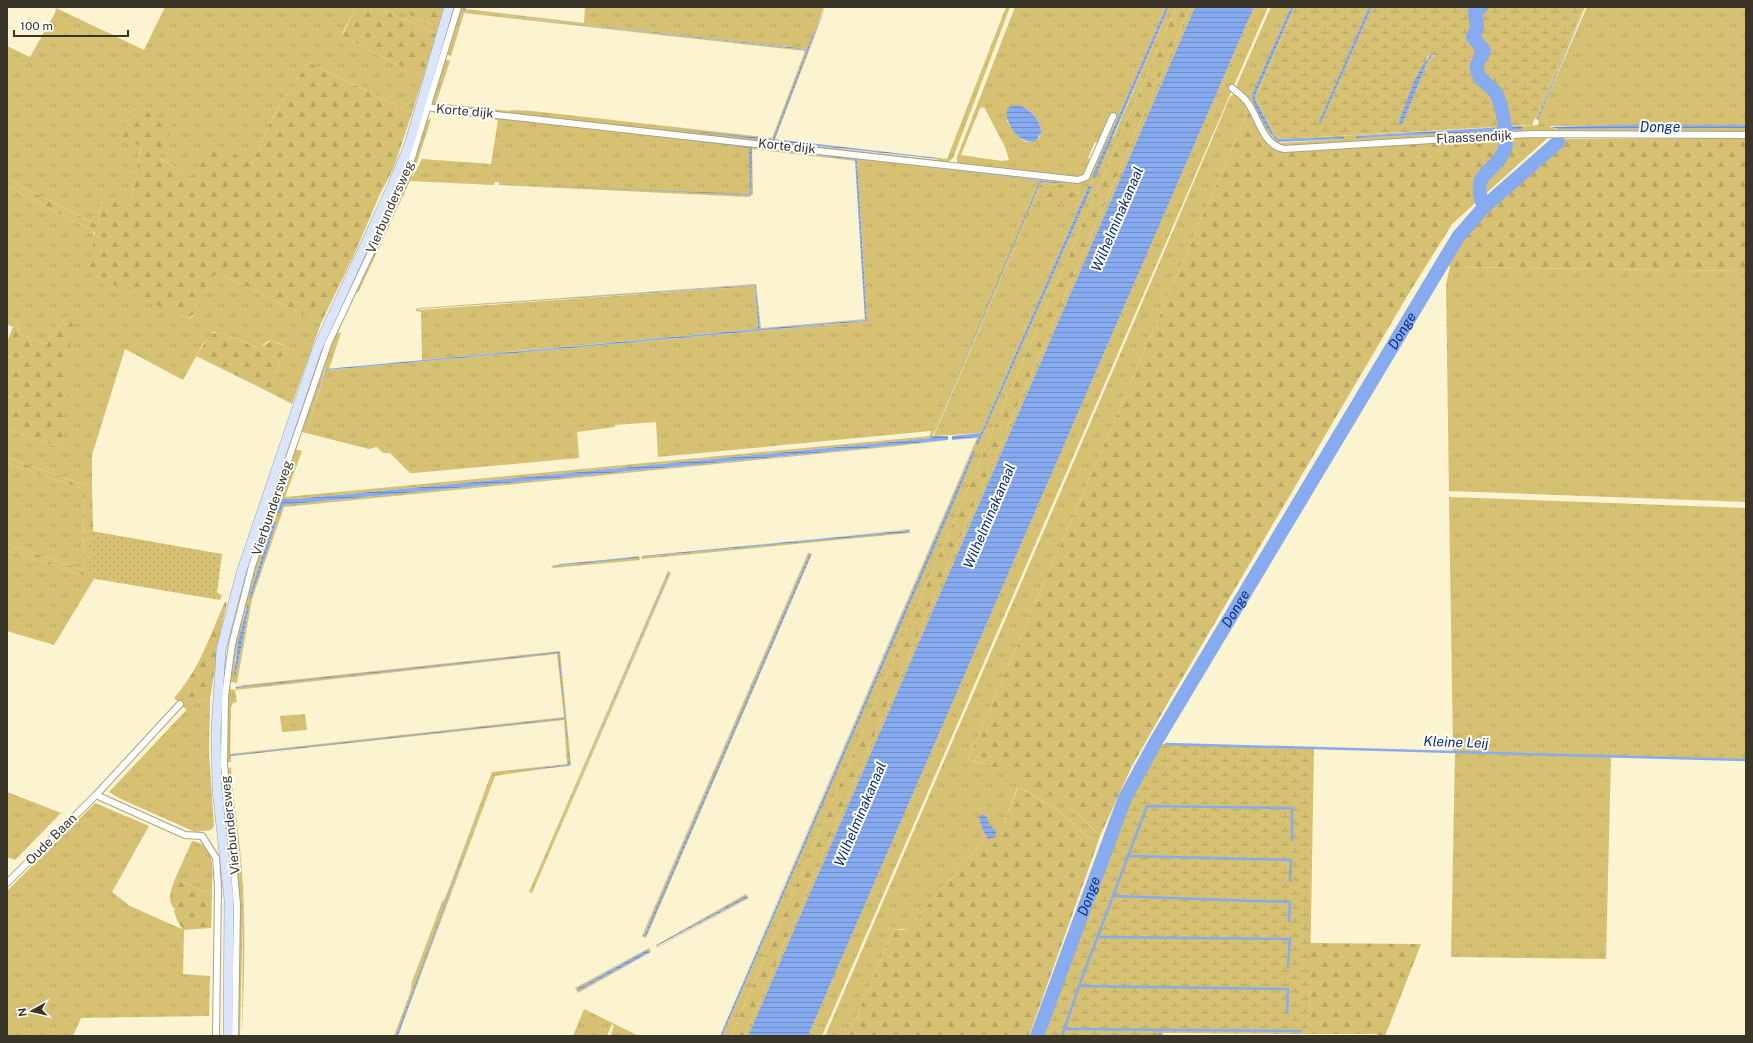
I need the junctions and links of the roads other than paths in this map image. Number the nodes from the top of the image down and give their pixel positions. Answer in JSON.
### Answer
{"nodes":[{"id":1,"x":450,"y":7,"type":"edge"},
{"id":2,"x":458,"y":7,"type":"edge"},
{"id":3,"x":1232,"y":88,"type":"dead end"},
{"id":4,"x":424,"y":106,"type":"junction"},
{"id":5,"x":1113,"y":116,"type":"dead end"},
{"id":6,"x":1746,"y":135,"type":"edge"},
{"id":7,"x":180,"y":704,"type":"dead end"},
{"id":8,"x":96,"y":794,"type":"junction"},
{"id":9,"x":7,"y":883,"type":"edge"},
{"id":10,"x":216,"y":1036,"type":"edge"},
{"id":11,"x":228,"y":1036,"type":"edge"},
{"id":12,"x":235,"y":1036,"type":"edge"}],
"edges":[{"from":1,"to":4,"type":"main road","name":"Vierbundersweg"},
{"from":2,"to":4,"type":"street","name":"Vierbundersweg"},
{"from":3,"to":6,"type":"street","name":"Flaassendijk"},
{"from":4,"to":5,"type":"street","name":"Korte dijk"},
{"from":4,"to":11,"type":"main road","name":"Vierbundersweg"},
{"from":4,"to":12,"type":"street","name":"Vierbundersweg"},
{"from":7,"to":8,"type":"street","name":"Oude Baan"},
{"from":8,"to":9,"type":"street","name":"Oude Baan"},
{"from":8,"to":10,"type":"street","name":"Vierbundersweg"}]}
